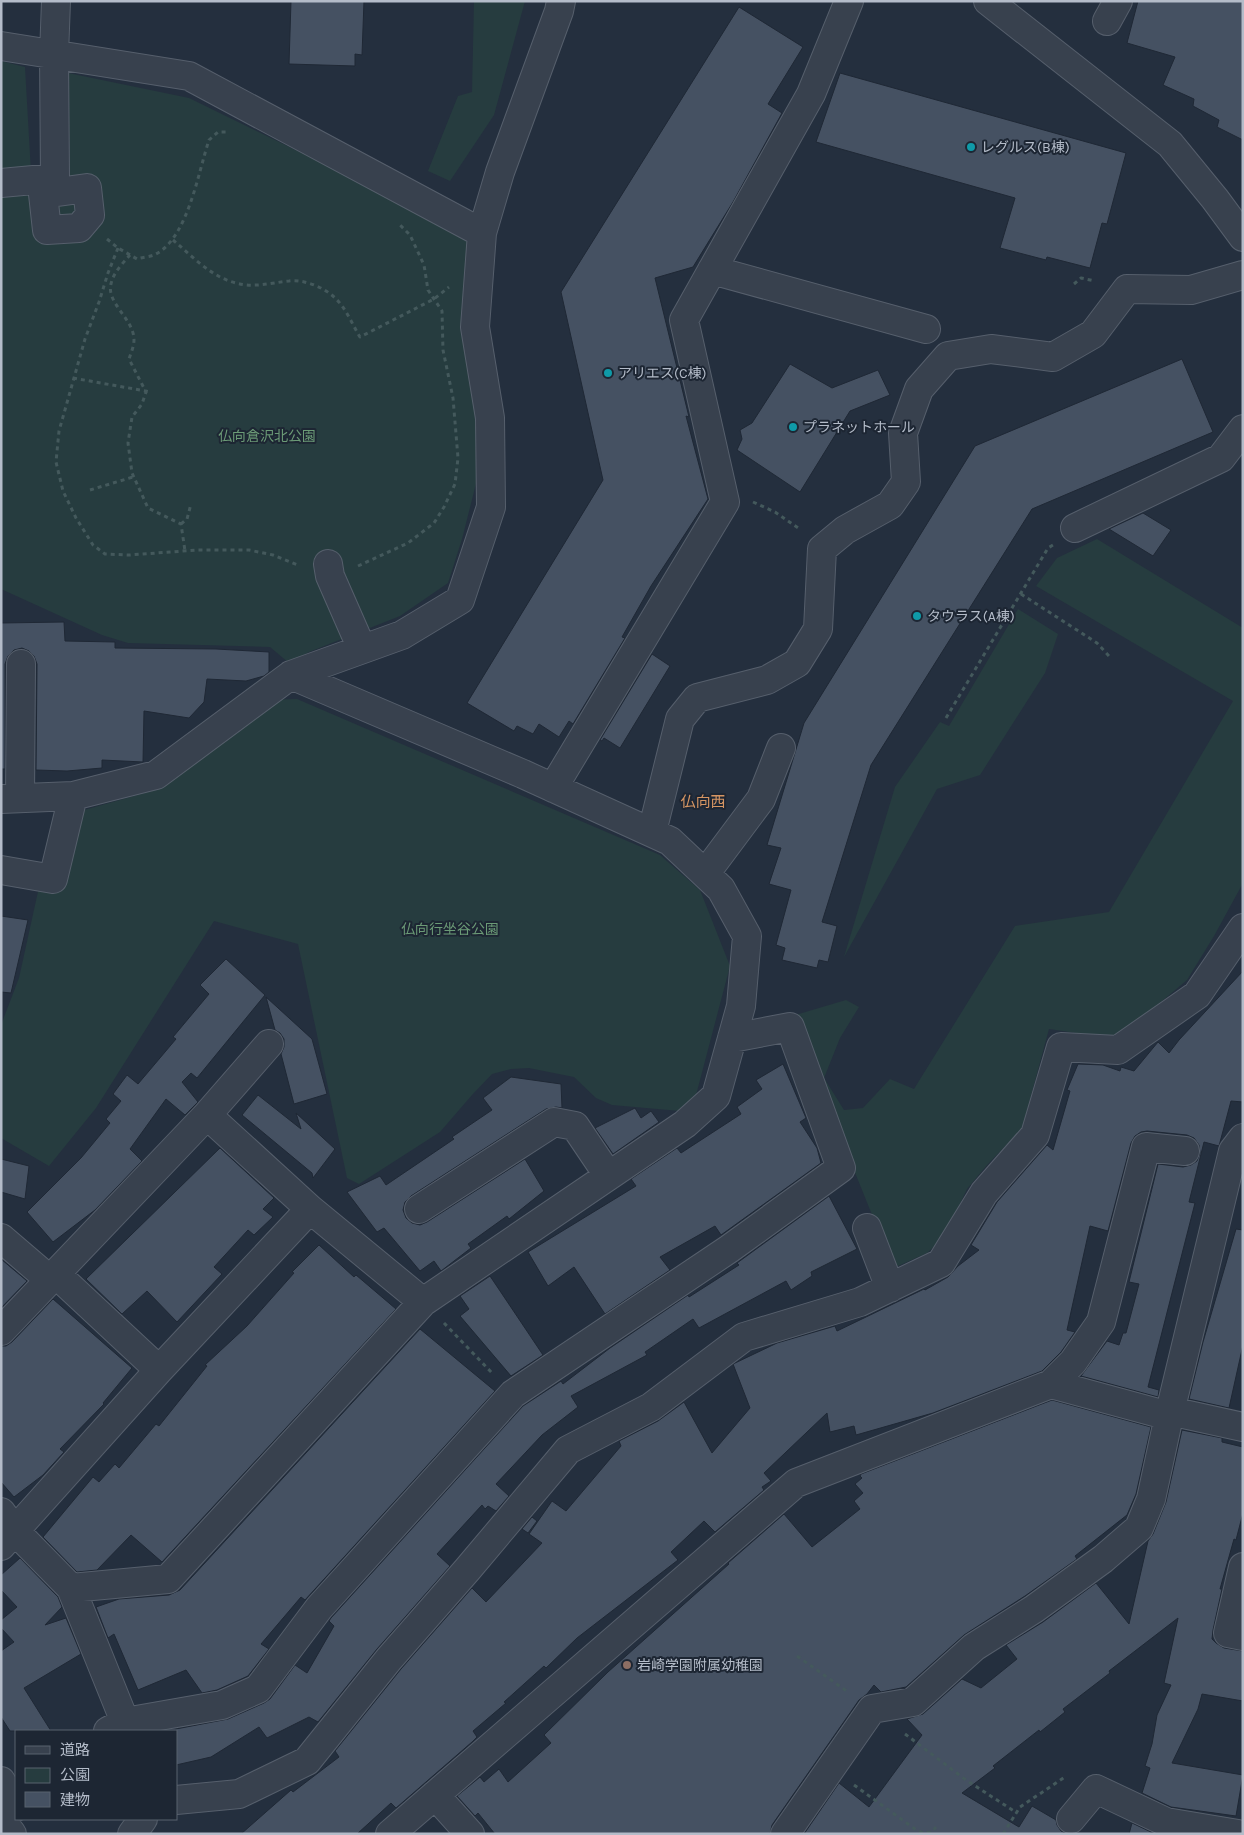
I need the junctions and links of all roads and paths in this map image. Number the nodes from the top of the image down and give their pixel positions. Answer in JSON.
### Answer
{"nodes":[{"id":1,"x":56,"y":1,"type":"edge"},
{"id":2,"x":561,"y":1,"type":"edge"},
{"id":3,"x":849,"y":1,"type":"edge"},
{"id":4,"x":988,"y":1,"type":"edge"},
{"id":5,"x":1,"y":46,"type":"edge"},
{"id":6,"x":54,"y":55,"type":"junction"},
{"id":7,"x":233,"y":132,"type":"dead end"},
{"id":8,"x":1,"y":183,"type":"edge"},
{"id":9,"x":399,"y":223,"type":"dead end"},
{"id":10,"x":482,"y":233,"type":"junction"},
{"id":11,"x":1243,"y":237,"type":"edge"},
{"id":12,"x":173,"y":240,"type":"junction"},
{"id":13,"x":111,"y":242,"type":"dead end"},
{"id":14,"x":118,"y":248,"type":"junction"},
{"id":15,"x":130,"y":255,"type":"junction"},
{"id":16,"x":712,"y":270,"type":"junction"},
{"id":17,"x":1243,"y":275,"type":"edge"},
{"id":18,"x":425,"y":303,"type":"dead end"},
{"id":19,"x":926,"y":329,"type":"dead end"},
{"id":20,"x":73,"y":378,"type":"junction"},
{"id":21,"x":146,"y":392,"type":"junction"},
{"id":22,"x":151,"y":392,"type":"dead end"},
{"id":23,"x":1243,"y":429,"type":"edge"},
{"id":24,"x":133,"y":477,"type":"junction"},
{"id":25,"x":721,"y":486,"type":"junction"},
{"id":26,"x":90,"y":490,"type":"dead end"},
{"id":27,"x":191,"y":504,"type":"dead end"},
{"id":28,"x":181,"y":524,"type":"junction"},
{"id":29,"x":1075,"y":528,"type":"joint"},
{"id":30,"x":822,"y":549,"type":"junction"},
{"id":31,"x":185,"y":551,"type":"junction"},
{"id":32,"x":329,"y":570,"type":"junction"},
{"id":33,"x":1021,"y":594,"type":"junction"},
{"id":34,"x":362,"y":649,"type":"junction"},
{"id":35,"x":1109,"y":656,"type":"dead end"},
{"id":36,"x":22,"y":664,"type":"dead end"},
{"id":37,"x":291,"y":675,"type":"junction"},
{"id":38,"x":946,"y":718,"type":"dead end"},
{"id":39,"x":781,"y":748,"type":"dead end"},
{"id":40,"x":553,"y":788,"type":"junction"},
{"id":41,"x":73,"y":796,"type":"junction"},
{"id":42,"x":10,"y":799,"type":"edge"},
{"id":43,"x":652,"y":832,"type":"junction"},
{"id":44,"x":1,"y":870,"type":"edge"},
{"id":45,"x":705,"y":874,"type":"junction"},
{"id":46,"x":1243,"y":928,"type":"edge"},
{"id":47,"x":732,"y":1038,"type":"junction"},
{"id":48,"x":268,"y":1044,"type":"dead end"},
{"id":49,"x":207,"y":1115,"type":"junction"},
{"id":50,"x":1243,"y":1138,"type":"edge"},
{"id":51,"x":1185,"y":1151,"type":"dead end"},
{"id":52,"x":608,"y":1175,"type":"junction"},
{"id":53,"x":419,"y":1208,"type":"dead end"},
{"id":54,"x":310,"y":1209,"type":"junction"},
{"id":55,"x":867,"y":1228,"type":"dead end"},
{"id":56,"x":1,"y":1238,"type":"edge"},
{"id":57,"x":53,"y":1277,"type":"junction"},
{"id":58,"x":890,"y":1288,"type":"junction"},
{"id":59,"x":423,"y":1302,"type":"junction"},
{"id":60,"x":1,"y":1331,"type":"edge"},
{"id":61,"x":159,"y":1370,"type":"junction"},
{"id":62,"x":1051,"y":1384,"type":"junction"},
{"id":63,"x":513,"y":1394,"type":"junction"},
{"id":64,"x":1170,"y":1413,"type":"junction"},
{"id":65,"x":1243,"y":1427,"type":"edge"},
{"id":66,"x":6,"y":1530,"type":"edge"},
{"id":67,"x":1243,"y":1567,"type":"edge"},
{"id":68,"x":70,"y":1588,"type":"junction"},
{"id":69,"x":1243,"y":1636,"type":"edge"},
{"id":70,"x":117,"y":1726,"type":"edge"},
{"id":71,"x":856,"y":1787,"type":"dead end"},
{"id":72,"x":1096,"y":1788,"type":"junction"},
{"id":73,"x":435,"y":1795,"type":"junction"},
{"id":74,"x":178,"y":1800,"type":"edge"},
{"id":75,"x":1071,"y":1819,"type":"dead end"},
{"id":76,"x":1,"y":1820,"type":"edge"},
{"id":77,"x":23,"y":1820,"type":"edge"},
{"id":78,"x":142,"y":1820,"type":"edge"},
{"id":79,"x":936,"y":1827,"type":"dead end"},
{"id":80,"x":12,"y":1834,"type":"edge"},
{"id":81,"x":30,"y":1834,"type":"edge"},
{"id":82,"x":132,"y":1834,"type":"edge"},
{"id":83,"x":390,"y":1834,"type":"edge"},
{"id":84,"x":470,"y":1834,"type":"edge"},
{"id":85,"x":785,"y":1834,"type":"edge"},
{"id":86,"x":1003,"y":1834,"type":"edge"},
{"id":87,"x":1238,"y":1834,"type":"edge"}],
"edges":[{"from":1,"to":6,"type":"street"},
{"from":2,"to":10,"type":"street"},
{"from":3,"to":16,"type":"street"},
{"from":4,"to":11,"type":"street"},
{"from":5,"to":6,"type":"street"},
{"from":6,"to":8,"type":"street"},
{"from":6,"to":10,"type":"street"},
{"from":7,"to":12,"type":"path"},
{"from":9,"to":32,"type":"path"},
{"from":10,"to":34,"type":"street"},
{"from":12,"to":15,"type":"path"},
{"from":12,"to":18,"type":"path"},
{"from":13,"to":14,"type":"path"},
{"from":14,"to":15,"type":"path"},
{"from":14,"to":20,"type":"path"},
{"from":15,"to":21,"type":"path"},
{"from":16,"to":19,"type":"street"},
{"from":16,"to":25,"type":"street"},
{"from":17,"to":30,"type":"street"},
{"from":20,"to":21,"type":"path"},
{"from":20,"to":31,"type":"path"},
{"from":21,"to":22,"type":"path"},
{"from":21,"to":24,"type":"path"},
{"from":23,"to":29,"type":"street"},
{"from":24,"to":26,"type":"path"},
{"from":24,"to":28,"type":"path"},
{"from":25,"to":30,"type":"path"},
{"from":25,"to":40,"type":"street"},
{"from":27,"to":28,"type":"path"},
{"from":28,"to":31,"type":"path"},
{"from":29,"to":33,"type":"path"},
{"from":30,"to":43,"type":"street"},
{"from":31,"to":32,"type":"path"},
{"from":32,"to":34,"type":"street"},
{"from":33,"to":35,"type":"path"},
{"from":33,"to":38,"type":"path"},
{"from":34,"to":37,"type":"street"},
{"from":36,"to":42,"type":"street"},
{"from":37,"to":40,"type":"street"},
{"from":37,"to":41,"type":"street"},
{"from":39,"to":45,"type":"street"},
{"from":40,"to":43,"type":"street"},
{"from":41,"to":42,"type":"street"},
{"from":41,"to":44,"type":"street"},
{"from":43,"to":45,"type":"street"},
{"from":45,"to":47,"type":"street"},
{"from":46,"to":58,"type":"street"},
{"from":47,"to":52,"type":"street"},
{"from":47,"to":63,"type":"street"},
{"from":48,"to":49,"type":"street"},
{"from":49,"to":54,"type":"street"},
{"from":49,"to":57,"type":"street"},
{"from":50,"to":64,"type":"street"},
{"from":51,"to":62,"type":"street"},
{"from":52,"to":53,"type":"street"},
{"from":52,"to":59,"type":"street"},
{"from":54,"to":59,"type":"street"},
{"from":54,"to":61,"type":"street"},
{"from":55,"to":58,"type":"street"},
{"from":56,"to":57,"type":"street"},
{"from":57,"to":60,"type":"street"},
{"from":57,"to":61,"type":"street"},
{"from":58,"to":74,"type":"street"},
{"from":59,"to":63,"type":"path"},
{"from":59,"to":68,"type":"street"},
{"from":61,"to":66,"type":"street"},
{"from":62,"to":64,"type":"street"},
{"from":62,"to":73,"type":"street"},
{"from":63,"to":70,"type":"street"},
{"from":64,"to":65,"type":"street"},
{"from":64,"to":85,"type":"street"},
{"from":66,"to":68,"type":"street"},
{"from":67,"to":69,"type":"street"},
{"from":68,"to":70,"type":"street"},
{"from":71,"to":79,"type":"path"},
{"from":72,"to":75,"type":"street"},
{"from":72,"to":86,"type":"path"},
{"from":72,"to":87,"type":"street"},
{"from":73,"to":83,"type":"street"},
{"from":73,"to":84,"type":"street"},
{"from":76,"to":80,"type":"street"},
{"from":77,"to":81,"type":"street"},
{"from":78,"to":82,"type":"street"}]}
